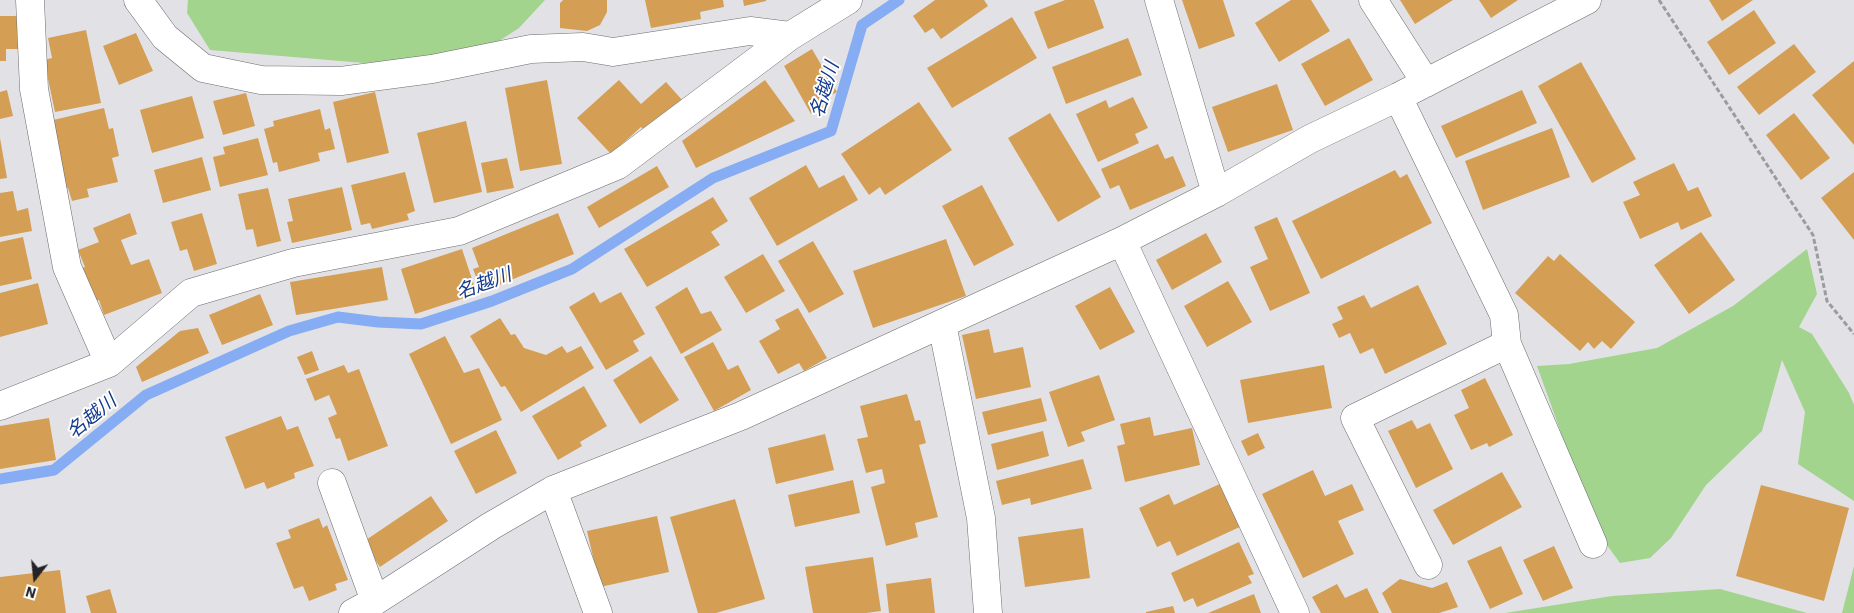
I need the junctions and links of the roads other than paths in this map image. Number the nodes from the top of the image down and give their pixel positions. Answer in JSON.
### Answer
{"nodes":[{"id":1,"x":30,"y":0,"type":"edge"},
{"id":2,"x":138,"y":0,"type":"edge"},
{"id":3,"x":848,"y":0,"type":"edge"},
{"id":4,"x":1159,"y":0,"type":"edge"},
{"id":5,"x":1373,"y":0,"type":"edge"},
{"id":6,"x":1587,"y":0,"type":"edge"},
{"id":7,"x":790,"y":36,"type":"junction"},
{"id":8,"x":1426,"y":82,"type":"junction"},
{"id":9,"x":1398,"y":97,"type":"junction"},
{"id":10,"x":1216,"y":193,"type":"junction"},
{"id":11,"x":1122,"y":241,"type":"junction"},
{"id":12,"x":942,"y":324,"type":"junction"},
{"id":13,"x":1507,"y":344,"type":"junction"},
{"id":14,"x":109,"y":363,"type":"junction"},
{"id":15,"x":0,"y":406,"type":"edge"},
{"id":16,"x":332,"y":483,"type":"dead end"},
{"id":17,"x":553,"y":490,"type":"junction"},
{"id":18,"x":1594,"y":544,"type":"dead end"},
{"id":19,"x":1428,"y":565,"type":"dead end"},
{"id":20,"x":364,"y":607,"type":"edge"},
{"id":21,"x":598,"y":613,"type":"edge"},
{"id":22,"x":988,"y":613,"type":"edge"},
{"id":23,"x":1295,"y":613,"type":"edge"}],
"edges":[{"from":1,"to":14,"type":"street"},
{"from":2,"to":7,"type":"street"},
{"from":3,"to":7,"type":"street"},
{"from":4,"to":10,"type":"street"},
{"from":5,"to":8,"type":"street"},
{"from":6,"to":8,"type":"street"},
{"from":7,"to":14,"type":"street"},
{"from":8,"to":9,"type":"street"},
{"from":9,"to":10,"type":"street"},
{"from":9,"to":13,"type":"street"},
{"from":10,"to":11,"type":"street"},
{"from":11,"to":12,"type":"street"},
{"from":11,"to":23,"type":"street"},
{"from":12,"to":17,"type":"street"},
{"from":12,"to":22,"type":"street"},
{"from":13,"to":18,"type":"street"},
{"from":13,"to":19,"type":"street"},
{"from":14,"to":15,"type":"street"},
{"from":16,"to":20,"type":"street"},
{"from":17,"to":20,"type":"street"},
{"from":17,"to":21,"type":"street"}]}
